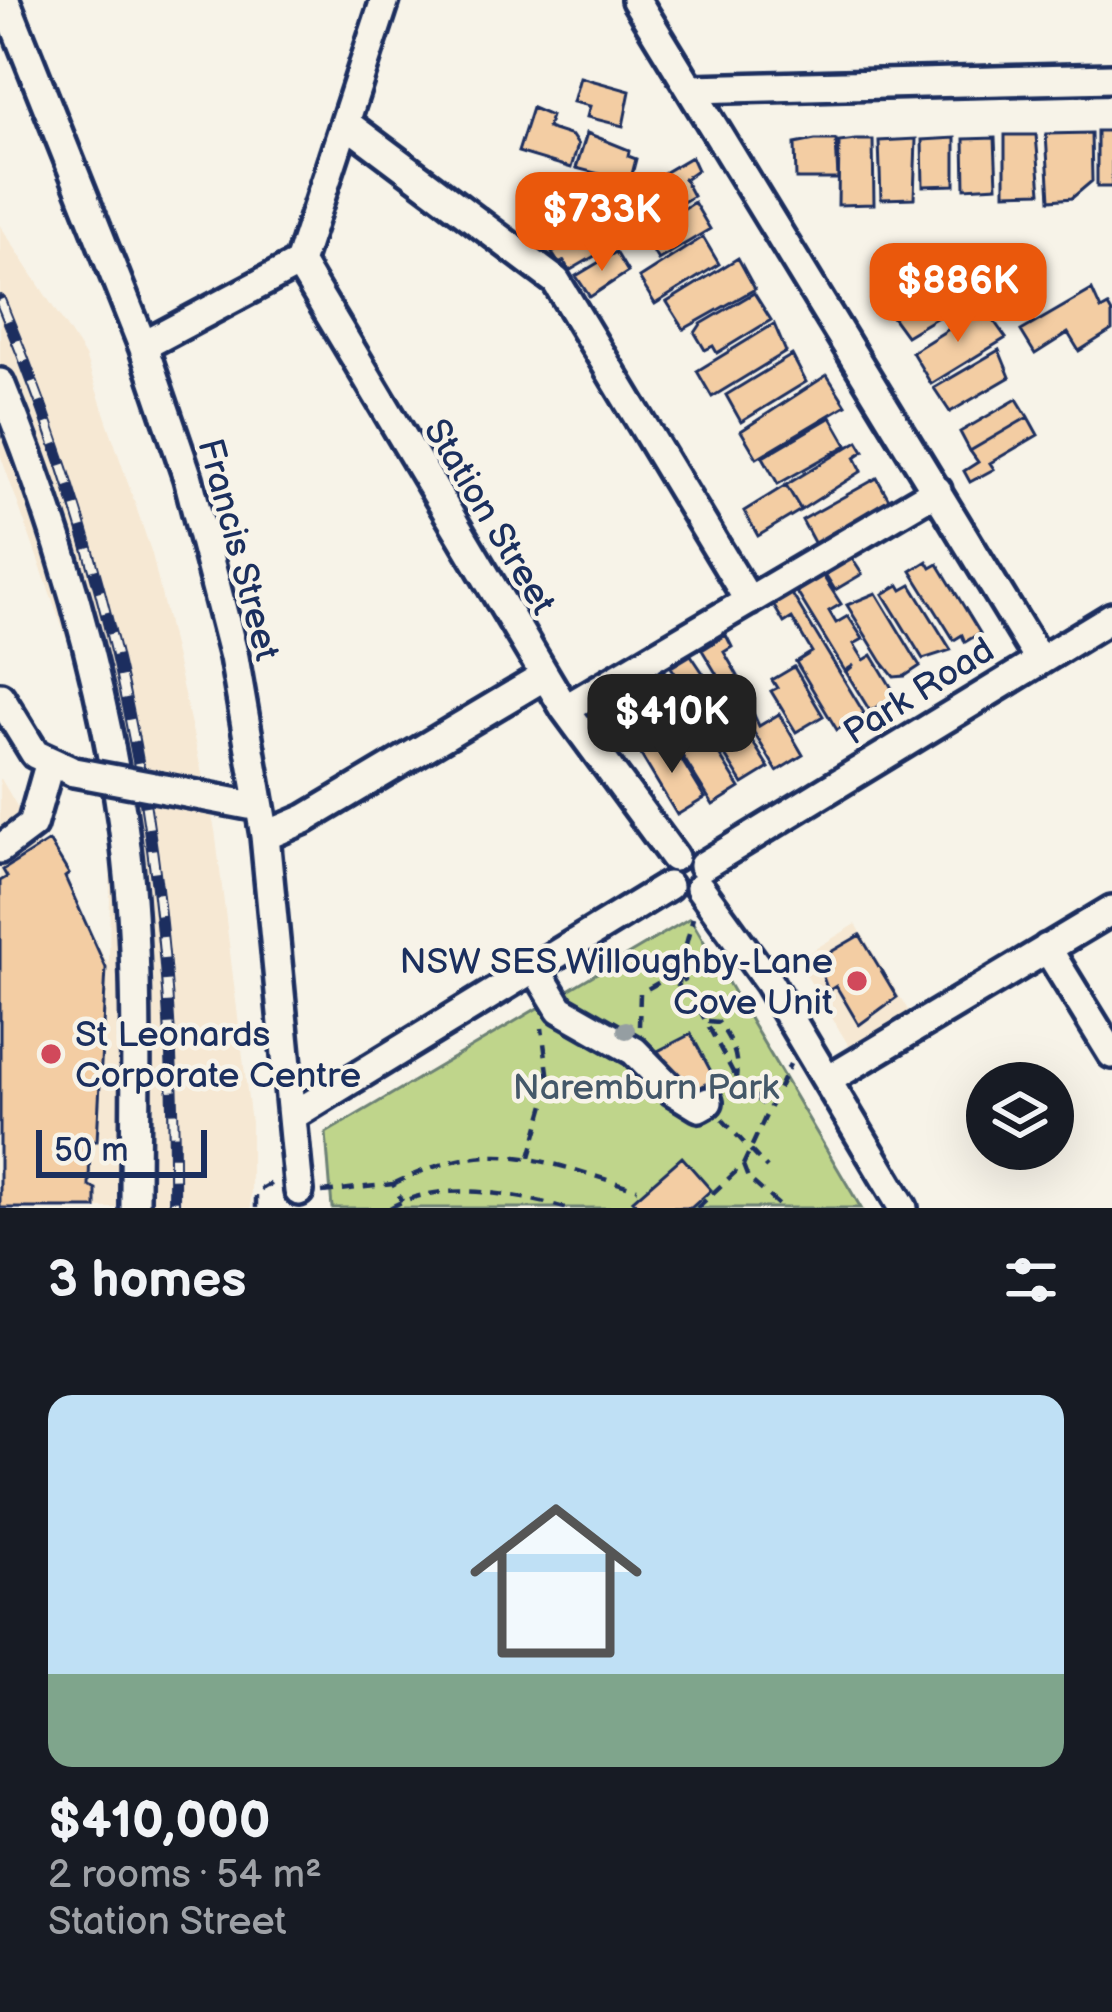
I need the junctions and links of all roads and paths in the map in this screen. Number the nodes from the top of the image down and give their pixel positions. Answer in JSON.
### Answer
{"nodes":[{"id":1,"x":5,"y":0,"type":"edge"},
{"id":2,"x":385,"y":0,"type":"edge"},
{"id":3,"x":636,"y":0,"type":"edge"},
{"id":4,"x":1112,"y":78,"type":"edge"},
{"id":5,"x":693,"y":89,"type":"junction"},
{"id":6,"x":347,"y":124,"type":"junction"},
{"id":7,"x":299,"y":263,"type":"junction"},
{"id":8,"x":143,"y":346,"type":"junction"},
{"id":9,"x":0,"y":383,"type":"edge"},
{"id":10,"x":938,"y":490,"type":"junction"},
{"id":11,"x":749,"y":601,"type":"junction"},
{"id":12,"x":1112,"y":617,"type":"edge"},
{"id":13,"x":1038,"y":658,"type":"junction"},
{"id":14,"x":544,"y":676,"type":"junction"},
{"id":15,"x":0,"y":697,"type":"edge"},
{"id":16,"x":565,"y":709,"type":"junction"},
{"id":17,"x":61,"y":768,"type":"junction"},
{"id":18,"x":259,"y":807,"type":"junction"},
{"id":19,"x":265,"y":836,"type":"junction"},
{"id":20,"x":0,"y":849,"type":"edge"},
{"id":21,"x":674,"y":857,"type":"junction"},
{"id":22,"x":704,"y":885,"type":"junction"},
{"id":23,"x":668,"y":886,"type":"junction"},
{"id":24,"x":1112,"y":910,"type":"edge"},
{"id":25,"x":1047,"y":948,"type":"junction"},
{"id":26,"x":535,"y":966,"type":"junction"},
{"id":27,"x":679,"y":971,"type":"junction"},
{"id":28,"x":826,"y":988,"type":"dead end"},
{"id":29,"x":814,"y":995,"type":"dead end"},
{"id":30,"x":676,"y":1008,"type":"dead end"},
{"id":31,"x":538,"y":1017,"type":"dead end"},
{"id":32,"x":634,"y":1052,"type":"junction"},
{"id":33,"x":1112,"y":1054,"type":"edge"},
{"id":34,"x":797,"y":1059,"type":"dead end"},
{"id":35,"x":828,"y":1080,"type":"junction"},
{"id":36,"x":708,"y":1102,"type":"joint"},
{"id":37,"x":768,"y":1109,"type":"junction"},
{"id":38,"x":294,"y":1115,"type":"junction"},
{"id":39,"x":749,"y":1152,"type":"junction"},
{"id":40,"x":530,"y":1157,"type":"junction"},
{"id":41,"x":743,"y":1165,"type":"junction"},
{"id":42,"x":767,"y":1168,"type":"dead end"},
{"id":43,"x":393,"y":1184,"type":"junction"},
{"id":44,"x":637,"y":1189,"type":"dead end"},
{"id":45,"x":299,"y":1191,"type":"dead end"},
{"id":46,"x":338,"y":1192,"type":"dead end"},
{"id":47,"x":402,"y":1201,"type":"junction"},
{"id":48,"x":135,"y":1208,"type":"edge"},
{"id":49,"x":390,"y":1208,"type":"edge"},
{"id":50,"x":565,"y":1208,"type":"edge"},
{"id":51,"x":697,"y":1208,"type":"edge"},
{"id":52,"x":782,"y":1208,"type":"edge"},
{"id":53,"x":903,"y":1208,"type":"edge"}],
"edges":[{"from":1,"to":8,"type":"street","name":"Francis Street"},
{"from":2,"to":6,"type":"street"},
{"from":3,"to":5,"type":"street"},
{"from":4,"to":5,"type":"street"},
{"from":5,"to":10,"type":"street"},
{"from":6,"to":7,"type":"street"},
{"from":6,"to":11,"type":"street"},
{"from":7,"to":8,"type":"street"},
{"from":7,"to":14,"type":"street","name":"Station Street"},
{"from":8,"to":18,"type":"street","name":"Francis Street"},
{"from":9,"to":48,"type":"street"},
{"from":10,"to":11,"type":"street"},
{"from":10,"to":13,"type":"street"},
{"from":11,"to":16,"type":"street"},
{"from":12,"to":13,"type":"street","name":"Park Road"},
{"from":13,"to":22,"type":"street","name":"Park Road"},
{"from":14,"to":16,"type":"street","name":"Station Street"},
{"from":14,"to":19,"type":"street"},
{"from":15,"to":17,"type":"street"},
{"from":16,"to":21,"type":"street","name":"Station Street"},
{"from":17,"to":18,"type":"street","bridge":true},
{"from":17,"to":20,"type":"street"},
{"from":18,"to":19,"type":"street","name":"Francis Street"},
{"from":19,"to":38,"type":"street","name":"Francis Street"},
{"from":21,"to":22,"type":"street"},
{"from":21,"to":23,"type":"street"},
{"from":22,"to":23,"type":"street"},
{"from":22,"to":27,"type":"path"},
{"from":22,"to":35,"type":"street"},
{"from":23,"to":26,"type":"street"},
{"from":24,"to":25,"type":"street"},
{"from":25,"to":33,"type":"street"},
{"from":25,"to":35,"type":"street"},
{"from":26,"to":32,"type":"street"},
{"from":26,"to":38,"type":"street"},
{"from":27,"to":30,"type":"path"},
{"from":27,"to":32,"type":"path"},
{"from":27,"to":37,"type":"path"},
{"from":28,"to":29,"type":"path"},
{"from":31,"to":40,"type":"path"},
{"from":32,"to":36,"type":"street"},
{"from":34,"to":37,"type":"path"},
{"from":35,"to":53,"type":"street"},
{"from":36,"to":39,"type":"path"},
{"from":37,"to":39,"type":"path"},
{"from":38,"to":45,"type":"street","name":"Francis Street"},
{"from":39,"to":41,"type":"path"},
{"from":39,"to":42,"type":"path"},
{"from":40,"to":43,"type":"path"},
{"from":40,"to":44,"type":"path"},
{"from":41,"to":51,"type":"path"},
{"from":41,"to":52,"type":"path"},
{"from":43,"to":46,"type":"path"},
{"from":43,"to":47,"type":"path"},
{"from":47,"to":49,"type":"path"},
{"from":47,"to":50,"type":"path"}]}
